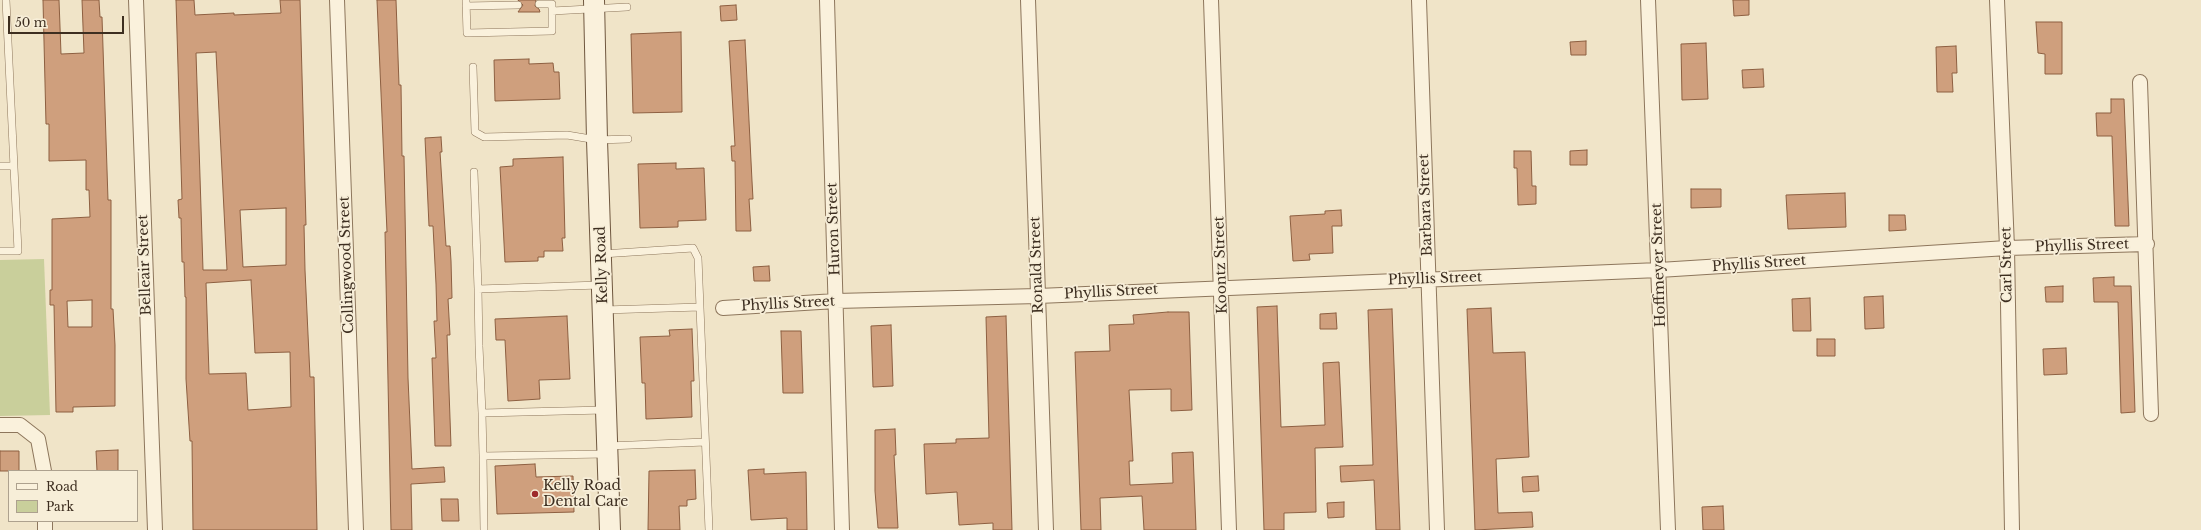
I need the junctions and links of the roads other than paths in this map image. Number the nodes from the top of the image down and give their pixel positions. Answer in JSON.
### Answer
{"nodes":[{"id":1,"x":6,"y":0,"type":"edge"},
{"id":2,"x":136,"y":0,"type":"edge"},
{"id":3,"x":337,"y":0,"type":"edge"},
{"id":4,"x":827,"y":0,"type":"edge"},
{"id":5,"x":1028,"y":0,"type":"edge"},
{"id":6,"x":1211,"y":0,"type":"edge"},
{"id":7,"x":1419,"y":0,"type":"edge"},
{"id":8,"x":1648,"y":0,"type":"edge"},
{"id":9,"x":1997,"y":0,"type":"edge"},
{"id":10,"x":466,"y":3,"type":"edge"},
{"id":11,"x":539,"y":4,"type":"dead end"},
{"id":12,"x":594,"y":4,"type":"edge"},
{"id":13,"x":518,"y":5,"type":"dead end"},
{"id":14,"x":628,"y":7,"type":"dead end"},
{"id":15,"x":552,"y":12,"type":"junction"},
{"id":16,"x":473,"y":67,"type":"dead end"},
{"id":17,"x":2140,"y":82,"type":"dead end"},
{"id":18,"x":628,"y":139,"type":"dead end"},
{"id":19,"x":597,"y":140,"type":"junction"},
{"id":20,"x":0,"y":166,"type":"edge"},
{"id":21,"x":14,"y":166,"type":"junction"},
{"id":22,"x":474,"y":172,"type":"dead end"},
{"id":23,"x":2146,"y":244,"type":"junction"},
{"id":24,"x":2007,"y":248,"type":"junction"},
{"id":25,"x":0,"y":251,"type":"edge"},
{"id":26,"x":602,"y":254,"type":"junction"},
{"id":27,"x":1659,"y":270,"type":"junction"},
{"id":28,"x":1429,"y":279,"type":"junction"},
{"id":29,"x":602,"y":284,"type":"junction"},
{"id":30,"x":1221,"y":287,"type":"junction"},
{"id":31,"x":478,"y":289,"type":"junction"},
{"id":32,"x":1038,"y":296,"type":"junction"},
{"id":33,"x":836,"y":301,"type":"junction"},
{"id":34,"x":700,"y":307,"type":"junction"},
{"id":35,"x":723,"y":308,"type":"dead end"},
{"id":36,"x":603,"y":310,"type":"junction"},
{"id":37,"x":606,"y":410,"type":"junction"},
{"id":38,"x":482,"y":413,"type":"junction"},
{"id":39,"x":2151,"y":414,"type":"dead end"},
{"id":40,"x":0,"y":426,"type":"edge"},
{"id":41,"x":705,"y":442,"type":"junction"},
{"id":42,"x":608,"y":450,"type":"junction"},
{"id":43,"x":483,"y":456,"type":"junction"},
{"id":44,"x":44,"y":470,"type":"edge"},
{"id":45,"x":154,"y":530,"type":"edge"},
{"id":46,"x":356,"y":530,"type":"edge"},
{"id":47,"x":484,"y":530,"type":"edge"},
{"id":48,"x":610,"y":530,"type":"edge"},
{"id":49,"x":709,"y":530,"type":"edge"},
{"id":50,"x":842,"y":530,"type":"edge"},
{"id":51,"x":1046,"y":530,"type":"edge"},
{"id":52,"x":1229,"y":530,"type":"edge"},
{"id":53,"x":1437,"y":530,"type":"edge"},
{"id":54,"x":1668,"y":530,"type":"edge"},
{"id":55,"x":2012,"y":530,"type":"edge"}],
"edges":[{"from":1,"to":21,"type":"lane"},
{"from":2,"to":45,"type":"street","name":"Belleair Street"},
{"from":3,"to":46,"type":"street","name":"Collingwood Street"},
{"from":4,"to":33,"type":"street","name":"Huron Street"},
{"from":5,"to":32,"type":"street","name":"Ronald Street"},
{"from":6,"to":30,"type":"street","name":"Koontz Street"},
{"from":7,"to":28,"type":"street","name":"Barbara Street"},
{"from":8,"to":27,"type":"street","name":"Hoffmeyer Street"},
{"from":9,"to":24,"type":"street","name":"Carl Street"},
{"from":10,"to":13,"type":"lane"},
{"from":10,"to":15,"type":"lane"},
{"from":11,"to":15,"type":"lane"},
{"from":12,"to":14,"type":"lane"},
{"from":12,"to":15,"type":"lane"},
{"from":12,"to":19,"type":"street","name":"Kelly Road"},
{"from":16,"to":19,"type":"lane"},
{"from":17,"to":23,"type":"street","name":"Phyllis Street"},
{"from":18,"to":19,"type":"lane"},
{"from":19,"to":26,"type":"street","name":"Kelly Road"},
{"from":20,"to":21,"type":"lane"},
{"from":21,"to":25,"type":"lane"},
{"from":22,"to":31,"type":"lane"},
{"from":23,"to":24,"type":"street","name":"Phyllis Street"},
{"from":23,"to":39,"type":"street","name":"Phyllis Street"},
{"from":24,"to":27,"type":"street","name":"Phyllis Street"},
{"from":24,"to":55,"type":"street","name":"Carl Street"},
{"from":26,"to":29,"type":"street","name":"Kelly Road"},
{"from":26,"to":34,"type":"lane"},
{"from":27,"to":28,"type":"street","name":"Phyllis Street"},
{"from":27,"to":54,"type":"street","name":"Hoffmeyer Street"},
{"from":28,"to":30,"type":"street","name":"Phyllis Street"},
{"from":28,"to":53,"type":"street","name":"Barbara Street"},
{"from":29,"to":31,"type":"lane"},
{"from":29,"to":36,"type":"street","name":"Kelly Road"},
{"from":30,"to":32,"type":"street","name":"Phyllis Street"},
{"from":30,"to":52,"type":"street","name":"Koontz Street"},
{"from":31,"to":38,"type":"lane"},
{"from":32,"to":33,"type":"street","name":"Phyllis Street"},
{"from":32,"to":51,"type":"street","name":"Ronald Street"},
{"from":33,"to":35,"type":"street","name":"Phyllis Street"},
{"from":33,"to":50,"type":"street","name":"Huron Street"},
{"from":34,"to":36,"type":"lane"},
{"from":34,"to":41,"type":"lane"},
{"from":36,"to":37,"type":"street","name":"Kelly Road"},
{"from":37,"to":38,"type":"lane"},
{"from":37,"to":42,"type":"street","name":"Kelly Road"},
{"from":38,"to":43,"type":"lane"},
{"from":40,"to":44,"type":"street"},
{"from":41,"to":42,"type":"lane"},
{"from":41,"to":49,"type":"lane"},
{"from":42,"to":43,"type":"lane"},
{"from":42,"to":48,"type":"street","name":"Kelly Road"},
{"from":43,"to":47,"type":"lane"}]}
